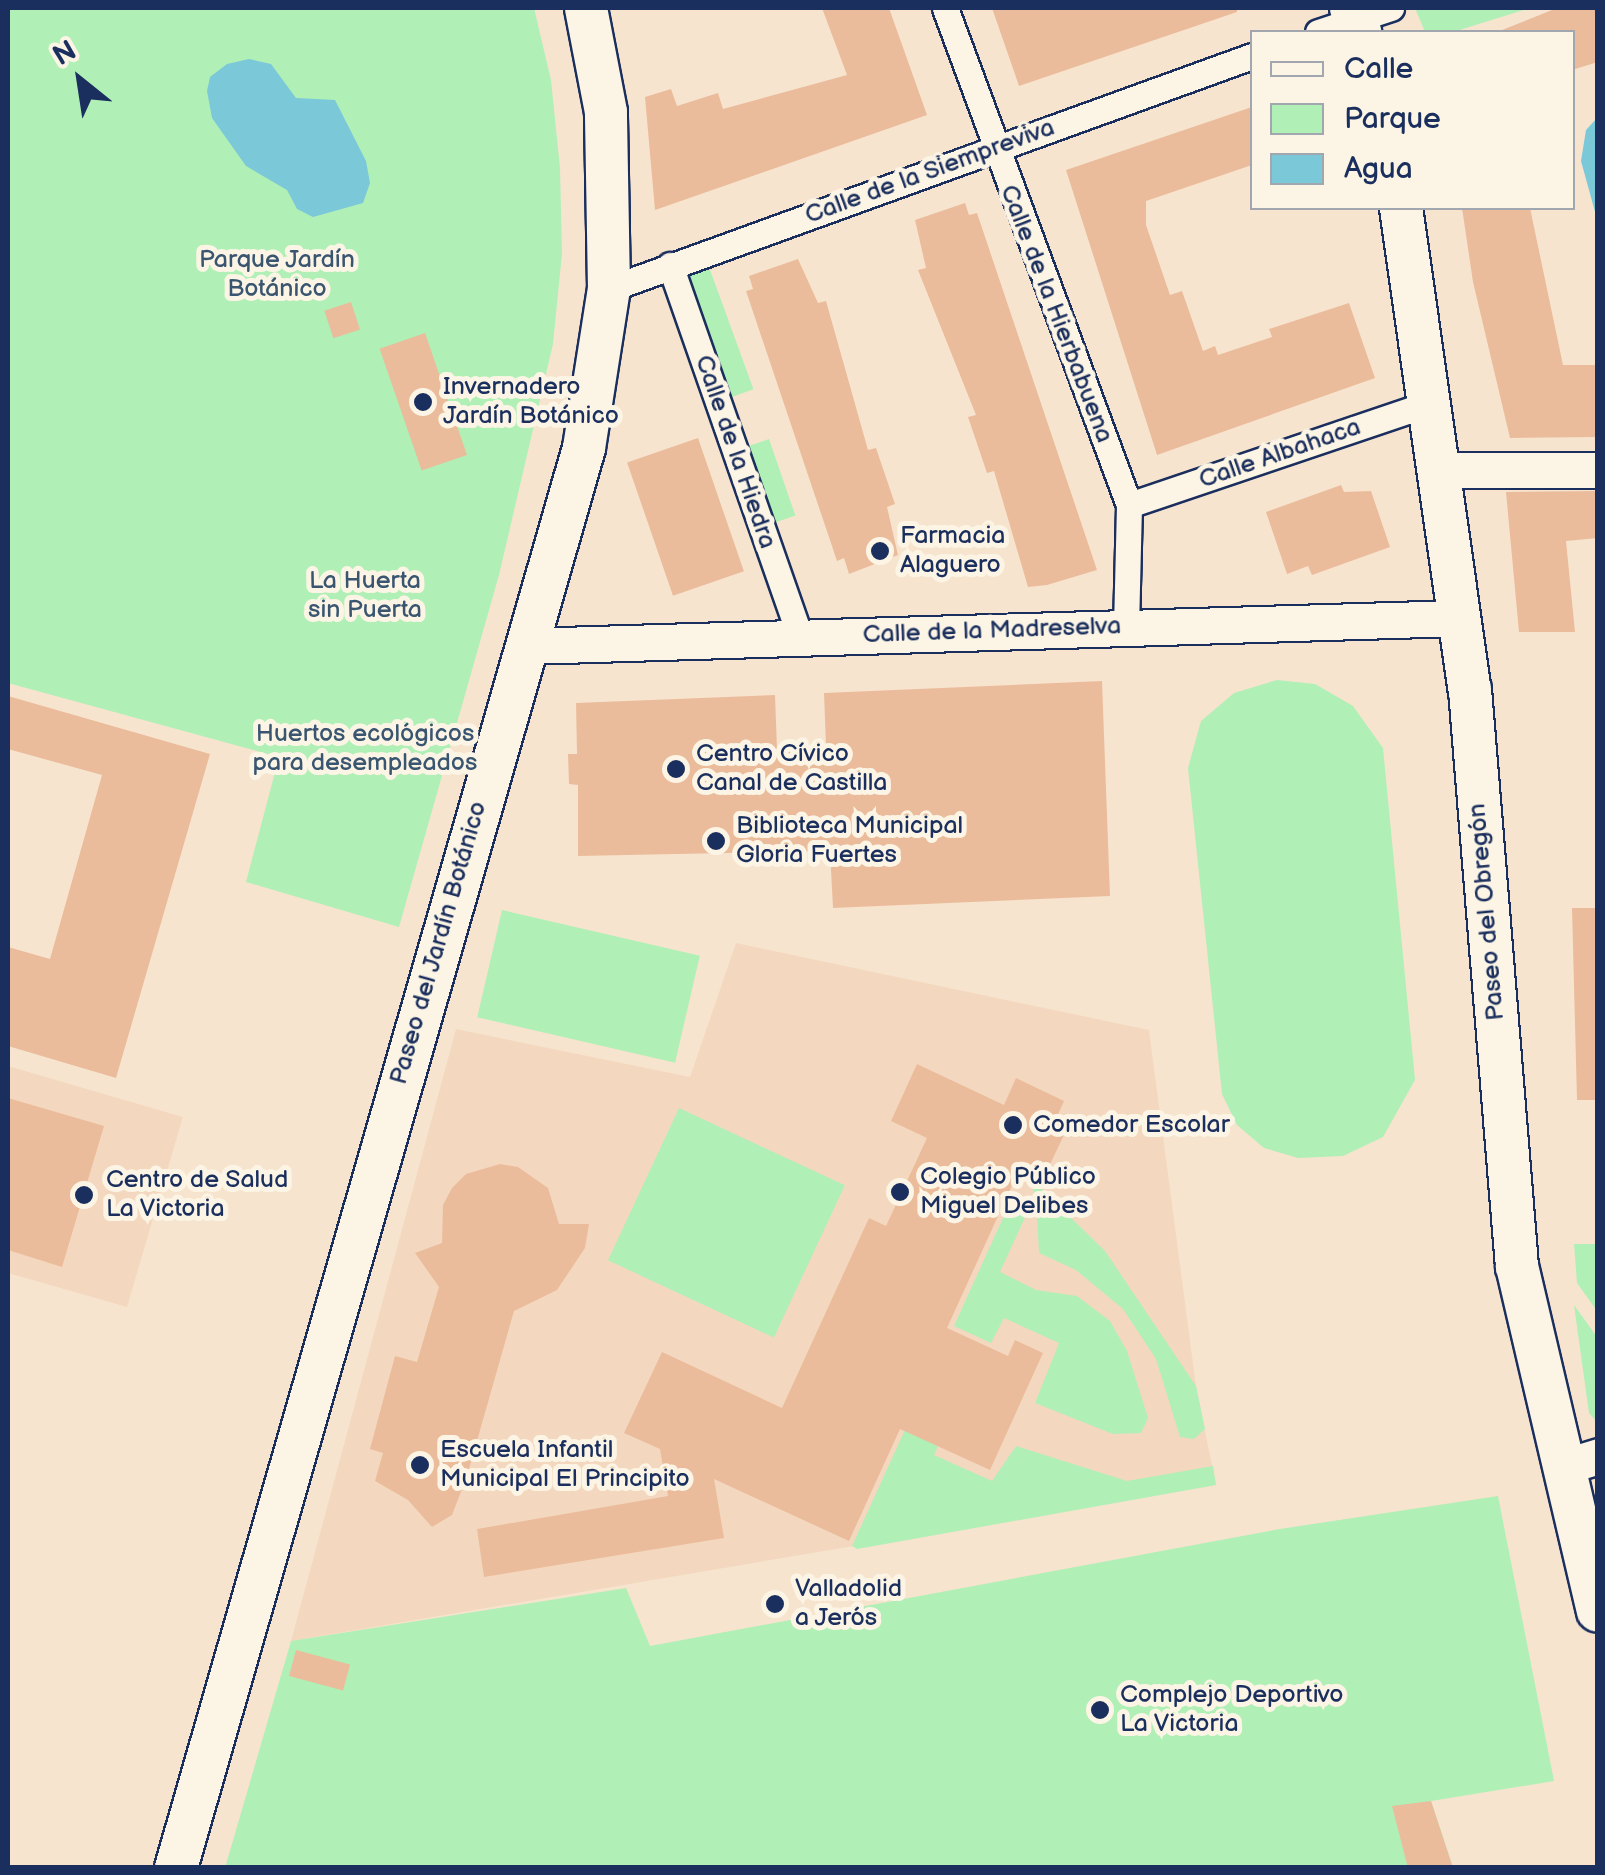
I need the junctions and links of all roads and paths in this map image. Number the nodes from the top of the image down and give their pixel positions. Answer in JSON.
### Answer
{"nodes":[{"id":1,"x":586,"y":8,"type":"edge"},
{"id":2,"x":945,"y":8,"type":"edge"},
{"id":3,"x":1250,"y":57,"type":"edge"},
{"id":4,"x":993,"y":149,"type":"junction"},
{"id":5,"x":1401,"y":210,"type":"edge"},
{"id":6,"x":670,"y":265,"type":"junction"},
{"id":7,"x":609,"y":289,"type":"junction"},
{"id":8,"x":1430,"y":403,"type":"junction"},
{"id":9,"x":1439,"y":470,"type":"junction"},
{"id":10,"x":1598,"y":470,"type":"edge"},
{"id":11,"x":1129,"y":505,"type":"junction"},
{"id":12,"x":1458,"y":618,"type":"junction"},
{"id":13,"x":1126,"y":626,"type":"junction"},
{"id":14,"x":801,"y":639,"type":"junction"},
{"id":15,"x":526,"y":646,"type":"junction"},
{"id":16,"x":1582,"y":1461,"type":"edge"},
{"id":17,"x":1598,"y":1611,"type":"edge"},
{"id":18,"x":176,"y":1868,"type":"edge"}],
"edges":[{"from":1,"to":7,"type":"street","name":"Paseo del Jardín Botánico"},
{"from":2,"to":4,"type":"street","name":"Calle de la Hierbabuena"},
{"from":3,"to":4,"type":"street","name":"Calle de la Siempreviva"},
{"from":4,"to":6,"type":"street","name":"Calle de la Siempreviva"},
{"from":4,"to":11,"type":"street","name":"Calle de la Hierbabuena"},
{"from":5,"to":8,"type":"street","name":"Paseo del Obregón"},
{"from":6,"to":7,"type":"street","name":"Calle de la Siempreviva"},
{"from":6,"to":14,"type":"street","name":"Calle de la Hiedra"},
{"from":7,"to":15,"type":"street","name":"Paseo del Jardín Botánico"},
{"from":8,"to":9,"type":"street","name":"Paseo del Obregón"},
{"from":8,"to":11,"type":"street","name":"Calle Albahaca"},
{"from":9,"to":10,"type":"street"},
{"from":9,"to":12,"type":"street","name":"Paseo del Obregón"},
{"from":11,"to":13,"type":"street","name":"Calle de la Hierbabuena"},
{"from":12,"to":13,"type":"street","name":"Calle de la Madreselva"},
{"from":12,"to":16,"type":"street","name":"Paseo del Obregón"},
{"from":13,"to":14,"type":"street","name":"Calle de la Madreselva"},
{"from":14,"to":15,"type":"street","name":"Calle de la Madreselva"},
{"from":15,"to":18,"type":"street","name":"Paseo del Jardín Botánico"},
{"from":16,"to":17,"type":"street","name":"Paseo del Obregón"}]}
